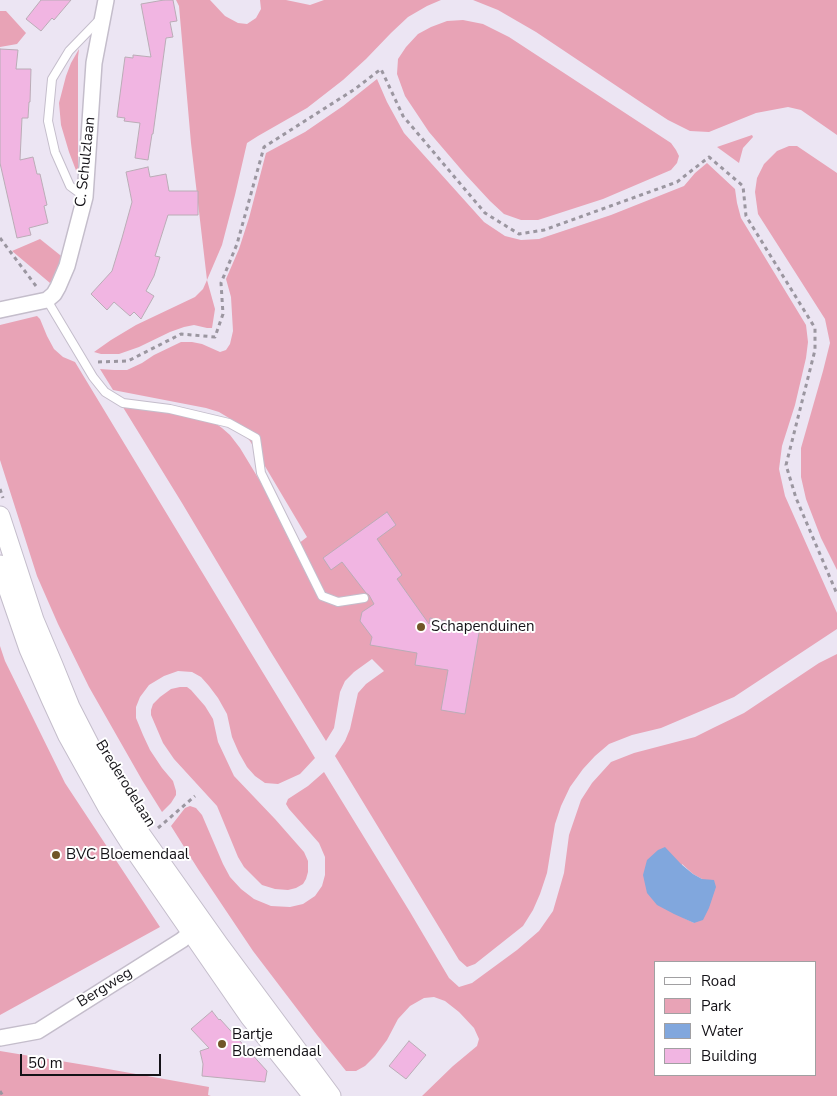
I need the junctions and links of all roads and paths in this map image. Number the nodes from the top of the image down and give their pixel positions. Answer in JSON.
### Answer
{"nodes":[{"id":1,"x":106,"y":0,"type":"edge"},
{"id":2,"x":104,"y":15,"type":"junction"},
{"id":3,"x":85,"y":197,"type":"junction"},
{"id":4,"x":0,"y":238,"type":"edge"},
{"id":5,"x":47,"y":300,"type":"junction"},
{"id":6,"x":0,"y":310,"type":"edge"},
{"id":7,"x":85,"y":362,"type":"junction"},
{"id":8,"x":0,"y":489,"type":"edge"},
{"id":9,"x":2,"y":507,"type":"edge"},
{"id":10,"x":0,"y":565,"type":"edge"},
{"id":11,"x":837,"y":594,"type":"edge"},
{"id":12,"x":364,"y":598,"type":"dead end"},
{"id":13,"x":195,"y":796,"type":"dead end"},
{"id":14,"x":136,"y":836,"type":"junction"},
{"id":15,"x":198,"y":928,"type":"junction"},
{"id":16,"x":0,"y":1038,"type":"edge"},
{"id":17,"x":300,"y":1067,"type":"junction"},
{"id":18,"x":0,"y":1091,"type":"edge"},
{"id":19,"x":3,"y":1096,"type":"edge"},
{"id":20,"x":313,"y":1096,"type":"edge"},
{"id":21,"x":331,"y":1096,"type":"edge"}],
"edges":[{"from":1,"to":2,"type":"street","name":"C. Schulzlaan"},
{"from":2,"to":3,"type":"street","name":"C. Schulzlaan"},
{"from":2,"to":3,"type":"lane"},
{"from":3,"to":5,"type":"street","name":"C. Schulzlaan"},
{"from":4,"to":5,"type":"path"},
{"from":5,"to":6,"type":"street"},
{"from":5,"to":7,"type":"lane"},
{"from":7,"to":11,"type":"path"},
{"from":7,"to":12,"type":"lane"},
{"from":8,"to":9,"type":"path"},
{"from":9,"to":14,"type":"street","name":"Brederodelaan"},
{"from":10,"to":14,"type":"street","name":"Brederodelaan"},
{"from":13,"to":14,"type":"path"},
{"from":14,"to":15,"type":"street","name":"Brederodelaan"},
{"from":15,"to":16,"type":"street","name":"Bergweg"},
{"from":15,"to":17,"type":"street","name":"Brederodelaan"},
{"from":17,"to":20,"type":"street","name":"Brederodelaan"},
{"from":17,"to":21,"type":"street","name":"Brederodelaan"},
{"from":18,"to":19,"type":"path"}]}
